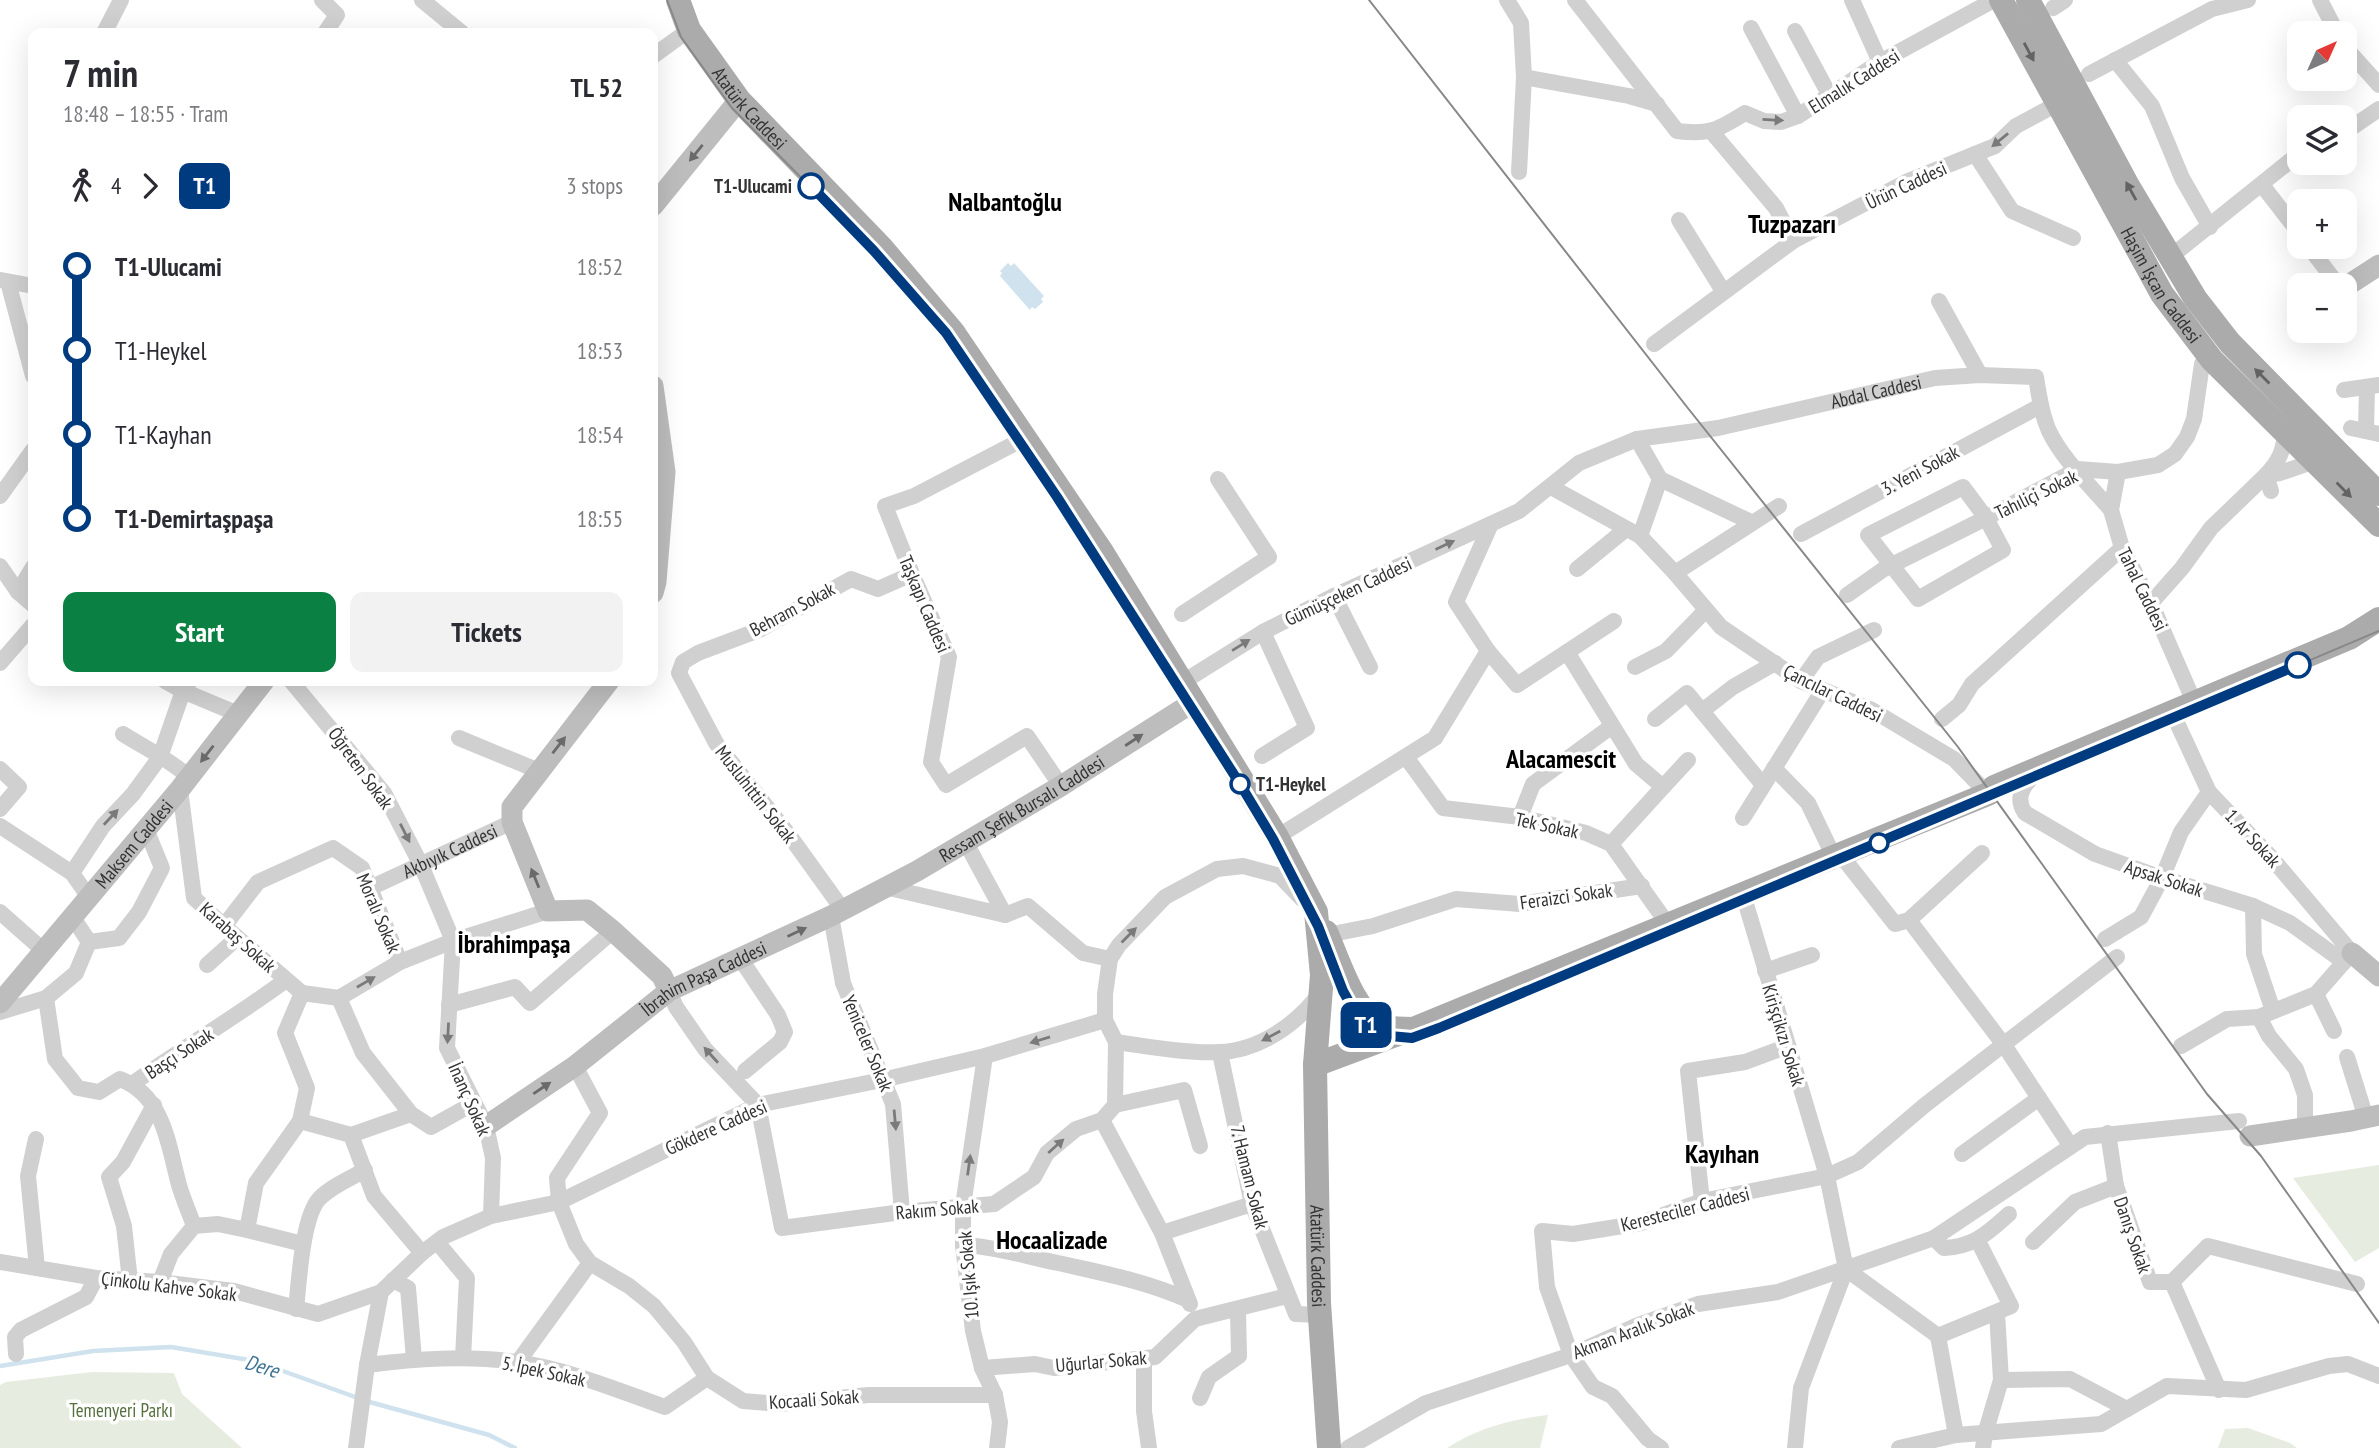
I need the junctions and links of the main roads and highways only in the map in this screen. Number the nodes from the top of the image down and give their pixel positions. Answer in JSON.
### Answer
{"nodes":[{"id":1,"x":678,"y":0,"type":"edge"},
{"id":2,"x":2001,"y":0,"type":"edge"},
{"id":3,"x":2028,"y":0,"type":"edge"},
{"id":4,"x":2290,"y":421,"type":"junction"},
{"id":5,"x":2379,"y":468,"type":"edge"},
{"id":6,"x":2379,"y":494,"type":"edge"},
{"id":7,"x":2379,"y":525,"type":"edge"},
{"id":8,"x":2379,"y":619,"type":"edge"},
{"id":9,"x":2379,"y":631,"type":"edge"},
{"id":10,"x":2349,"y":638,"type":"junction"},
{"id":11,"x":1316,"y":912,"type":"junction"},
{"id":12,"x":1413,"y":1028,"type":"junction"},
{"id":13,"x":1315,"y":1065,"type":"junction"},
{"id":14,"x":1329,"y":1448,"type":"edge"}],
"edges":[{"from":1,"to":11,"type":"main road","name":"Atatürk Caddesi"},
{"from":2,"to":4,"type":"main road","name":"Haşim İşcan Caddesi","one_way":true},
{"from":4,"to":3,"type":"main road","name":"Haşim İşcan Caddesi","one_way":true},
{"from":4,"to":5,"type":"main road"},
{"from":4,"to":6,"type":"main road","name":"Haşim İşcan Caddesi"},
{"from":4,"to":7,"type":"main road","name":"Haşim İşcan Caddesi","one_way":true},
{"from":8,"to":10,"type":"main road"},
{"from":9,"to":10,"type":"main road"},
{"from":10,"to":12,"type":"main road"},
{"from":11,"to":12,"type":"main road"},
{"from":11,"to":13,"type":"main road","name":"Atatürk Caddesi"},
{"from":12,"to":13,"type":"main road"},
{"from":13,"to":14,"type":"main road","name":"Atatürk Caddesi"}]}
